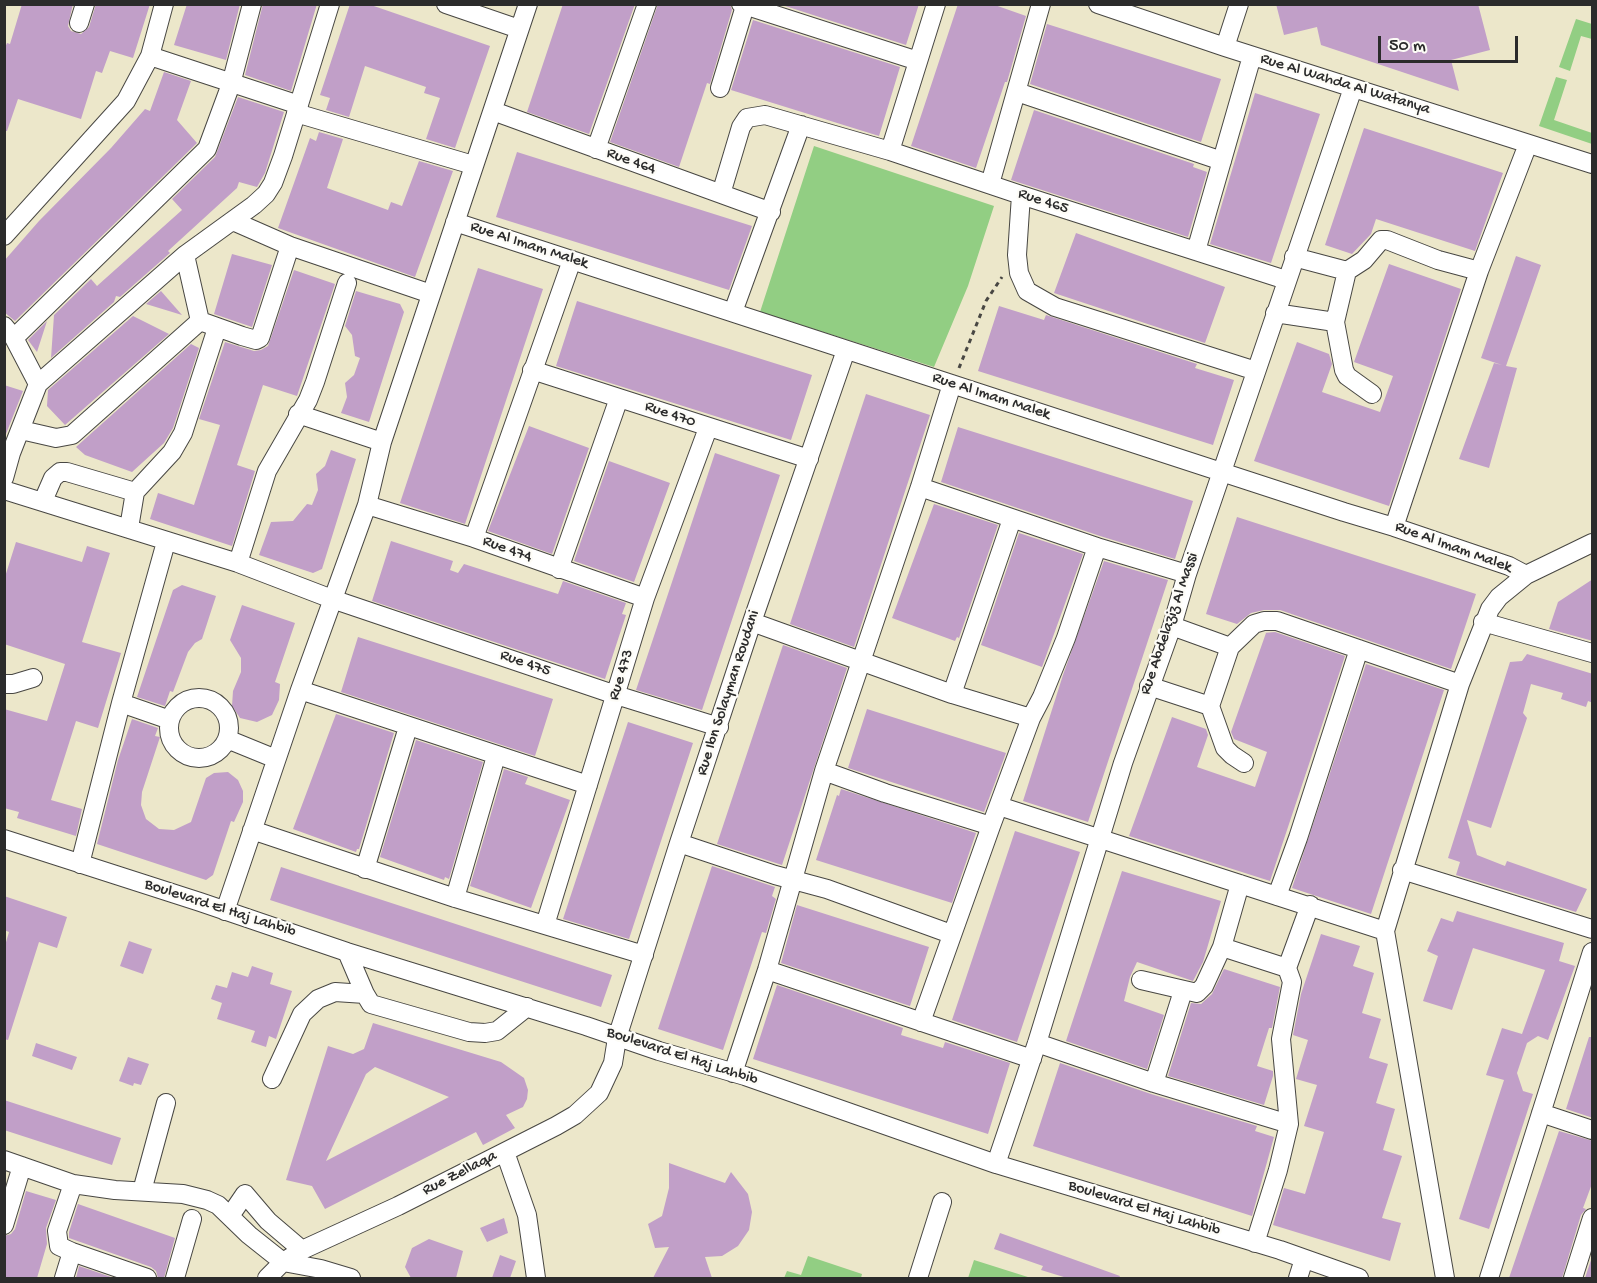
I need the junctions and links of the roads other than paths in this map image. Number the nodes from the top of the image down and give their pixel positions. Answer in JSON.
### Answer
{"nodes":[{"id":1,"x":85,"y":4,"type":"edge"},
{"id":2,"x":164,"y":4,"type":"edge"},
{"id":3,"x":252,"y":4,"type":"edge"},
{"id":4,"x":330,"y":4,"type":"edge"},
{"id":5,"x":446,"y":4,"type":"edge"},
{"id":6,"x":528,"y":4,"type":"edge"},
{"id":7,"x":647,"y":4,"type":"edge"},
{"id":8,"x":936,"y":4,"type":"edge"},
{"id":9,"x":1041,"y":4,"type":"edge"},
{"id":10,"x":1098,"y":4,"type":"edge"},
{"id":11,"x":1239,"y":4,"type":"edge"},
{"id":12,"x":743,"y":5,"type":"edge"},
{"id":13,"x":79,"y":23,"type":"dead end"},
{"id":14,"x":519,"y":29,"type":"junction"},
{"id":15,"x":1225,"y":47,"type":"junction"},
{"id":16,"x":150,"y":56,"type":"junction"},
{"id":17,"x":1252,"y":56,"type":"junction"},
{"id":18,"x":918,"y":61,"type":"junction"},
{"id":19,"x":231,"y":84,"type":"junction"},
{"id":20,"x":720,"y":88,"type":"dead end"},
{"id":21,"x":1353,"y":88,"type":"junction"},
{"id":22,"x":1017,"y":92,"type":"junction"},
{"id":23,"x":297,"y":109,"type":"junction"},
{"id":24,"x":492,"y":111,"type":"junction"},
{"id":25,"x":801,"y":125,"type":"junction"},
{"id":26,"x":1528,"y":144,"type":"junction"},
{"id":27,"x":596,"y":149,"type":"junction"},
{"id":28,"x":891,"y":151,"type":"junction"},
{"id":29,"x":1221,"y":161,"type":"junction"},
{"id":30,"x":1593,"y":164,"type":"edge"},
{"id":31,"x":473,"y":165,"type":"junction"},
{"id":32,"x":990,"y":184,"type":"junction"},
{"id":33,"x":721,"y":194,"type":"junction"},
{"id":34,"x":1021,"y":195,"type":"junction"},
{"id":35,"x":771,"y":212,"type":"junction"},
{"id":36,"x":233,"y":221,"type":"junction"},
{"id":37,"x":455,"y":222,"type":"junction"},
{"id":38,"x":4,"y":236,"type":"edge"},
{"id":39,"x":290,"y":246,"type":"junction"},
{"id":40,"x":1196,"y":251,"type":"junction"},
{"id":41,"x":185,"y":255,"type":"junction"},
{"id":42,"x":1294,"y":257,"type":"junction"},
{"id":43,"x":572,"y":260,"type":"junction"},
{"id":44,"x":1347,"y":271,"type":"junction"},
{"id":45,"x":1479,"y":271,"type":"junction"},
{"id":46,"x":1286,"y":280,"type":"junction"},
{"id":47,"x":347,"y":283,"type":"dead end"},
{"id":48,"x":431,"y":294,"type":"junction"},
{"id":49,"x":733,"y":312,"type":"junction"},
{"id":50,"x":1275,"y":313,"type":"junction"},
{"id":51,"x":200,"y":321,"type":"junction"},
{"id":52,"x":1335,"y":322,"type":"junction"},
{"id":53,"x":217,"y":328,"type":"junction"},
{"id":54,"x":9,"y":332,"type":"edge"},
{"id":55,"x":846,"y":350,"type":"junction"},
{"id":56,"x":532,"y":370,"type":"junction"},
{"id":57,"x":1256,"y":371,"type":"junction"},
{"id":58,"x":38,"y":384,"type":"junction"},
{"id":59,"x":952,"y":384,"type":"junction"},
{"id":60,"x":1372,"y":394,"type":"dead end"},
{"id":61,"x":619,"y":398,"type":"junction"},
{"id":62,"x":298,"y":414,"type":"junction"},
{"id":63,"x":708,"y":428,"type":"junction"},
{"id":64,"x":21,"y":430,"type":"junction"},
{"id":65,"x":382,"y":442,"type":"junction"},
{"id":66,"x":8,"y":452,"type":"edge"},
{"id":67,"x":809,"y":459,"type":"junction"},
{"id":68,"x":1222,"y":472,"type":"junction"},
{"id":69,"x":4,"y":478,"type":"edge"},
{"id":70,"x":920,"y":487,"type":"junction"},
{"id":71,"x":4,"y":490,"type":"edge"},
{"id":72,"x":135,"y":492,"type":"junction"},
{"id":73,"x":43,"y":501,"type":"junction"},
{"id":74,"x":367,"y":505,"type":"junction"},
{"id":75,"x":1012,"y":519,"type":"junction"},
{"id":76,"x":1395,"y":527,"type":"junction"},
{"id":77,"x":129,"y":528,"type":"junction"},
{"id":78,"x":474,"y":538,"type":"junction"},
{"id":79,"x":166,"y":542,"type":"junction"},
{"id":80,"x":1593,"y":543,"type":"edge"},
{"id":81,"x":1098,"y":547,"type":"junction"},
{"id":82,"x":238,"y":563,"type":"junction"},
{"id":83,"x":559,"y":569,"type":"junction"},
{"id":84,"x":1186,"y":574,"type":"junction"},
{"id":85,"x":1526,"y":575,"type":"junction"},
{"id":86,"x":645,"y":598,"type":"junction"},
{"id":87,"x":332,"y":599,"type":"junction"},
{"id":88,"x":752,"y":622,"type":"junction"},
{"id":89,"x":1483,"y":622,"type":"junction"},
{"id":90,"x":1172,"y":626,"type":"junction"},
{"id":91,"x":1230,"y":647,"type":"junction"},
{"id":92,"x":1359,"y":649,"type":"junction"},
{"id":93,"x":1593,"y":653,"type":"edge"},
{"id":94,"x":862,"y":662,"type":"junction"},
{"id":95,"x":33,"y":678,"type":"dead end"},
{"id":96,"x":4,"y":684,"type":"edge"},
{"id":97,"x":1460,"y":684,"type":"junction"},
{"id":98,"x":1149,"y":686,"type":"junction"},
{"id":99,"x":300,"y":690,"type":"junction"},
{"id":100,"x":952,"y":694,"type":"junction"},
{"id":101,"x":616,"y":695,"type":"junction"},
{"id":102,"x":121,"y":703,"type":"junction"},
{"id":103,"x":1210,"y":706,"type":"junction"},
{"id":104,"x":1031,"y":718,"type":"junction"},
{"id":105,"x":170,"y":720,"type":"junction"},
{"id":106,"x":408,"y":727,"type":"junction"},
{"id":107,"x":718,"y":727,"type":"junction"},
{"id":108,"x":227,"y":739,"type":"junction"},
{"id":109,"x":496,"y":756,"type":"junction"},
{"id":110,"x":276,"y":759,"type":"junction"},
{"id":111,"x":1244,"y":763,"type":"dead end"},
{"id":112,"x":824,"y":771,"type":"junction"},
{"id":113,"x":588,"y":785,"type":"junction"},
{"id":114,"x":999,"y":806,"type":"junction"},
{"id":115,"x":991,"y":826,"type":"junction"},
{"id":116,"x":252,"y":830,"type":"junction"},
{"id":117,"x":1100,"y":838,"type":"junction"},
{"id":118,"x":4,"y":839,"type":"edge"},
{"id":119,"x":679,"y":843,"type":"junction"},
{"id":120,"x":80,"y":864,"type":"junction"},
{"id":121,"x":365,"y":869,"type":"junction"},
{"id":122,"x":1402,"y":870,"type":"junction"},
{"id":123,"x":793,"y":879,"type":"junction"},
{"id":124,"x":1240,"y":885,"type":"junction"},
{"id":125,"x":1277,"y":896,"type":"junction"},
{"id":126,"x":455,"y":898,"type":"junction"},
{"id":127,"x":1310,"y":905,"type":"junction"},
{"id":128,"x":225,"y":911,"type":"junction"},
{"id":129,"x":545,"y":925,"type":"junction"},
{"id":130,"x":1593,"y":929,"type":"edge"},
{"id":131,"x":1385,"y":931,"type":"junction"},
{"id":132,"x":951,"y":934,"type":"junction"},
{"id":133,"x":1222,"y":946,"type":"junction"},
{"id":134,"x":347,"y":952,"type":"junction"},
{"id":135,"x":1593,"y":952,"type":"edge"},
{"id":136,"x":644,"y":956,"type":"junction"},
{"id":137,"x":1287,"y":968,"type":"junction"},
{"id":138,"x":767,"y":970,"type":"junction"},
{"id":139,"x":1141,"y":980,"type":"dead end"},
{"id":140,"x":1183,"y":991,"type":"junction"},
{"id":141,"x":365,"y":994,"type":"junction"},
{"id":142,"x":527,"y":1007,"type":"junction"},
{"id":143,"x":921,"y":1022,"type":"junction"},
{"id":144,"x":617,"y":1038,"type":"junction"},
{"id":145,"x":1035,"y":1051,"type":"junction"},
{"id":146,"x":733,"y":1073,"type":"junction"},
{"id":147,"x":272,"y":1078,"type":"dead end"},
{"id":148,"x":1154,"y":1083,"type":"junction"},
{"id":149,"x":166,"y":1103,"type":"dead end"},
{"id":150,"x":1541,"y":1113,"type":"junction"},
{"id":151,"x":1289,"y":1124,"type":"junction"},
{"id":152,"x":1593,"y":1130,"type":"edge"},
{"id":153,"x":505,"y":1152,"type":"junction"},
{"id":154,"x":4,"y":1160,"type":"edge"},
{"id":155,"x":996,"y":1164,"type":"junction"},
{"id":156,"x":22,"y":1166,"type":"junction"},
{"id":157,"x":73,"y":1184,"type":"junction"},
{"id":158,"x":142,"y":1191,"type":"junction"},
{"id":159,"x":942,"y":1202,"type":"dead end"},
{"id":160,"x":230,"y":1216,"type":"junction"},
{"id":161,"x":192,"y":1219,"type":"dead end"},
{"id":162,"x":1592,"y":1224,"type":"edge"},
{"id":163,"x":4,"y":1225,"type":"edge"},
{"id":164,"x":1255,"y":1243,"type":"junction"},
{"id":165,"x":302,"y":1250,"type":"junction"},
{"id":166,"x":72,"y":1252,"type":"junction"},
{"id":167,"x":1304,"y":1259,"type":"junction"},
{"id":168,"x":283,"y":1262,"type":"junction"},
{"id":169,"x":64,"y":1278,"type":"edge"},
{"id":170,"x":147,"y":1278,"type":"edge"},
{"id":171,"x":175,"y":1278,"type":"edge"},
{"id":172,"x":267,"y":1278,"type":"edge"},
{"id":173,"x":351,"y":1278,"type":"edge"},
{"id":174,"x":536,"y":1278,"type":"edge"},
{"id":175,"x":918,"y":1278,"type":"edge"},
{"id":176,"x":1298,"y":1278,"type":"edge"},
{"id":177,"x":1359,"y":1278,"type":"edge"},
{"id":178,"x":1445,"y":1278,"type":"edge"},
{"id":179,"x":1489,"y":1278,"type":"edge"},
{"id":180,"x":1573,"y":1278,"type":"edge"}],
"edges":[{"from":1,"to":13,"type":"street"},
{"from":2,"to":16,"type":"street"},
{"from":3,"to":19,"type":"street"},
{"from":4,"to":23,"type":"street"},
{"from":5,"to":14,"type":"street"},
{"from":6,"to":14,"type":"street"},
{"from":7,"to":27,"type":"street"},
{"from":8,"to":18,"type":"street"},
{"from":9,"to":22,"type":"street"},
{"from":10,"to":15,"type":"street","name":"Rue Al Wahda Al Watanya"},
{"from":11,"to":15,"type":"street"},
{"from":12,"to":18,"type":"street"},
{"from":12,"to":20,"type":"street"},
{"from":14,"to":24,"type":"street"},
{"from":15,"to":17,"type":"street","name":"Rue Al Wahda Al Watanya"},
{"from":16,"to":19,"type":"street"},
{"from":16,"to":38,"type":"street"},
{"from":17,"to":21,"type":"street","name":"Rue Al Wahda Al Watanya"},
{"from":17,"to":29,"type":"street"},
{"from":18,"to":28,"type":"street"},
{"from":19,"to":23,"type":"street"},
{"from":19,"to":54,"type":"street"},
{"from":21,"to":26,"type":"street","name":"Rue Al Wahda Al Watanya"},
{"from":21,"to":42,"type":"street","name":"Rue Abdelaziz Al Massi"},
{"from":22,"to":29,"type":"street"},
{"from":22,"to":32,"type":"street"},
{"from":23,"to":31,"type":"street"},
{"from":23,"to":36,"type":"street"},
{"from":24,"to":27,"type":"street","name":"Rue 464"},
{"from":24,"to":31,"type":"street"},
{"from":25,"to":28,"type":"street","name":"Rue 465"},
{"from":25,"to":33,"type":"street","name":"Rue 465"},
{"from":25,"to":35,"type":"street"},
{"from":26,"to":30,"type":"street","name":"Rue Al Wahda Al Watanya"},
{"from":26,"to":45,"type":"street"},
{"from":27,"to":33,"type":"street","name":"Rue 464"},
{"from":28,"to":32,"type":"street","name":"Rue 465"},
{"from":29,"to":40,"type":"street"},
{"from":31,"to":37,"type":"street"},
{"from":32,"to":34,"type":"street","name":"Rue 465"},
{"from":33,"to":35,"type":"street","name":"Rue 464"},
{"from":34,"to":40,"type":"street","name":"Rue 465"},
{"from":34,"to":57,"type":"street"},
{"from":35,"to":49,"type":"street"},
{"from":36,"to":39,"type":"street"},
{"from":36,"to":41,"type":"street"},
{"from":37,"to":43,"type":"street","name":"Rue Al Imam Malek"},
{"from":37,"to":48,"type":"street"},
{"from":39,"to":48,"type":"street"},
{"from":39,"to":53,"type":"street"},
{"from":40,"to":46,"type":"street","name":"Rue 465"},
{"from":41,"to":51,"type":"street"},
{"from":41,"to":58,"type":"street"},
{"from":42,"to":44,"type":"street"},
{"from":42,"to":46,"type":"street","name":"Rue Abdelaziz Al Massi"},
{"from":43,"to":49,"type":"street","name":"Rue Al Imam Malek"},
{"from":43,"to":56,"type":"street"},
{"from":44,"to":45,"type":"street"},
{"from":44,"to":52,"type":"street"},
{"from":45,"to":76,"type":"street"},
{"from":46,"to":50,"type":"street","name":"Rue Abdelaziz Al Massi"},
{"from":47,"to":62,"type":"street"},
{"from":48,"to":65,"type":"street"},
{"from":49,"to":55,"type":"street","name":"Rue Al Imam Malek"},
{"from":50,"to":52,"type":"street"},
{"from":50,"to":57,"type":"street","name":"Rue Abdelaziz Al Massi"},
{"from":51,"to":53,"type":"street"},
{"from":51,"to":64,"type":"street"},
{"from":52,"to":60,"type":"street"},
{"from":53,"to":72,"type":"street"},
{"from":54,"to":58,"type":"street"},
{"from":55,"to":59,"type":"street","name":"Rue Al Imam Malek"},
{"from":55,"to":67,"type":"street","name":"Rue Ibn Solayman Roudani"},
{"from":56,"to":61,"type":"street","name":"Rue 470"},
{"from":56,"to":78,"type":"street"},
{"from":57,"to":68,"type":"street","name":"Rue Abdelaziz Al Massi"},
{"from":58,"to":64,"type":"street"},
{"from":59,"to":68,"type":"street","name":"Rue Al Imam Malek"},
{"from":59,"to":70,"type":"street"},
{"from":61,"to":63,"type":"street","name":"Rue 470"},
{"from":61,"to":83,"type":"street"},
{"from":62,"to":65,"type":"street"},
{"from":62,"to":82,"type":"street"},
{"from":63,"to":67,"type":"street","name":"Rue 470"},
{"from":63,"to":86,"type":"street","name":"Rue 473"},
{"from":64,"to":66,"type":"street"},
{"from":65,"to":74,"type":"street"},
{"from":66,"to":69,"type":"street"},
{"from":67,"to":88,"type":"street","name":"Rue Ibn Solayman Roudani"},
{"from":68,"to":76,"type":"street","name":"Rue Al Imam Malek"},
{"from":68,"to":84,"type":"street","name":"Rue Abdelaziz Al Massi"},
{"from":70,"to":75,"type":"street"},
{"from":70,"to":94,"type":"street"},
{"from":71,"to":73,"type":"street","name":"Rue 475"},
{"from":72,"to":73,"type":"street"},
{"from":72,"to":77,"type":"street"},
{"from":73,"to":77,"type":"street","name":"Rue 475"},
{"from":74,"to":78,"type":"street","name":"Rue 474"},
{"from":74,"to":87,"type":"street"},
{"from":75,"to":81,"type":"street"},
{"from":75,"to":100,"type":"street"},
{"from":76,"to":85,"type":"street","name":"Rue Al Imam Malek"},
{"from":77,"to":79,"type":"street","name":"Rue 475"},
{"from":78,"to":83,"type":"street","name":"Rue 474"},
{"from":79,"to":82,"type":"street","name":"Rue 475"},
{"from":79,"to":102,"type":"street"},
{"from":80,"to":85,"type":"street"},
{"from":81,"to":84,"type":"street"},
{"from":81,"to":104,"type":"street"},
{"from":82,"to":87,"type":"street","name":"Rue 475"},
{"from":83,"to":86,"type":"street","name":"Rue 474"},
{"from":84,"to":90,"type":"street","name":"Rue Abdelaziz Al Massi"},
{"from":85,"to":89,"type":"street"},
{"from":86,"to":101,"type":"street","name":"Rue 473"},
{"from":87,"to":99,"type":"street"},
{"from":87,"to":101,"type":"street","name":"Rue 475"},
{"from":88,"to":94,"type":"street"},
{"from":88,"to":107,"type":"street","name":"Rue Ibn Solayman Roudani"},
{"from":89,"to":93,"type":"street"},
{"from":89,"to":97,"type":"street"},
{"from":90,"to":91,"type":"street"},
{"from":90,"to":98,"type":"street","name":"Rue Abdelaziz Al Massi"},
{"from":91,"to":92,"type":"street"},
{"from":91,"to":103,"type":"street"},
{"from":92,"to":97,"type":"street"},
{"from":92,"to":125,"type":"street"},
{"from":94,"to":100,"type":"street"},
{"from":94,"to":112,"type":"street"},
{"from":95,"to":96,"type":"street"},
{"from":97,"to":122,"type":"street"},
{"from":98,"to":103,"type":"street"},
{"from":98,"to":117,"type":"street","name":"Rue Abdelaziz Al Massi"},
{"from":99,"to":106,"type":"street"},
{"from":99,"to":110,"type":"street"},
{"from":100,"to":104,"type":"street"},
{"from":101,"to":107,"type":"street","name":"Rue 475"},
{"from":101,"to":113,"type":"street","name":"Rue 473"},
{"from":102,"to":105,"type":"street"},
{"from":102,"to":120,"type":"street"},
{"from":103,"to":111,"type":"street"},
{"from":104,"to":114,"type":"street"},
{"from":105,"to":108,"type":"street"},
{"from":105,"to":108,"type":"street"},
{"from":106,"to":109,"type":"street"},
{"from":106,"to":121,"type":"street"},
{"from":107,"to":119,"type":"street","name":"Rue Ibn Solayman Roudani"},
{"from":108,"to":110,"type":"street"},
{"from":109,"to":113,"type":"street"},
{"from":109,"to":126,"type":"street"},
{"from":110,"to":116,"type":"street"},
{"from":112,"to":115,"type":"street"},
{"from":112,"to":123,"type":"street"},
{"from":113,"to":129,"type":"street","name":"Rue 473"},
{"from":114,"to":115,"type":"street"},
{"from":114,"to":117,"type":"street"},
{"from":115,"to":132,"type":"street"},
{"from":116,"to":121,"type":"street"},
{"from":116,"to":128,"type":"street"},
{"from":117,"to":124,"type":"street"},
{"from":117,"to":145,"type":"street","name":"Rue Abdelaziz Al Massi"},
{"from":118,"to":120,"type":"street","name":"Boulevard El Haj Lahbib"},
{"from":119,"to":123,"type":"street"},
{"from":119,"to":136,"type":"street","name":"Rue Ibn Solayman Roudani"},
{"from":120,"to":128,"type":"street","name":"Boulevard El Haj Lahbib"},
{"from":121,"to":126,"type":"street"},
{"from":122,"to":130,"type":"street"},
{"from":122,"to":131,"type":"street"},
{"from":123,"to":132,"type":"street"},
{"from":123,"to":138,"type":"street"},
{"from":124,"to":125,"type":"street"},
{"from":124,"to":133,"type":"street"},
{"from":125,"to":127,"type":"street"},
{"from":126,"to":129,"type":"street"},
{"from":127,"to":131,"type":"street"},
{"from":127,"to":137,"type":"street"},
{"from":128,"to":134,"type":"street","name":"Boulevard El Haj Lahbib"},
{"from":129,"to":136,"type":"street"},
{"from":131,"to":178,"type":"street"},
{"from":132,"to":143,"type":"street"},
{"from":133,"to":137,"type":"street"},
{"from":133,"to":140,"type":"street"},
{"from":134,"to":141,"type":"street"},
{"from":134,"to":142,"type":"street","name":"Boulevard El Haj Lahbib"},
{"from":135,"to":150,"type":"street"},
{"from":136,"to":144,"type":"street","name":"Rue Ibn Solayman Roudani"},
{"from":137,"to":151,"type":"street"},
{"from":138,"to":143,"type":"street"},
{"from":138,"to":146,"type":"street"},
{"from":139,"to":140,"type":"street"},
{"from":140,"to":148,"type":"street"},
{"from":141,"to":142,"type":"street"},
{"from":141,"to":147,"type":"street"},
{"from":142,"to":144,"type":"street","name":"Boulevard El Haj Lahbib"},
{"from":143,"to":145,"type":"street"},
{"from":144,"to":146,"type":"street","name":"Boulevard El Haj Lahbib"},
{"from":144,"to":153,"type":"street","name":"Rue Zellaqa"},
{"from":145,"to":148,"type":"street"},
{"from":145,"to":155,"type":"street","name":"Rue Abdelaziz Al Massi"},
{"from":146,"to":155,"type":"street","name":"Boulevard El Haj Lahbib"},
{"from":148,"to":151,"type":"street"},
{"from":149,"to":158,"type":"street"},
{"from":150,"to":152,"type":"street"},
{"from":150,"to":179,"type":"street"},
{"from":151,"to":164,"type":"street"},
{"from":153,"to":165,"type":"street","name":"Rue Zellaqa"},
{"from":153,"to":174,"type":"street"},
{"from":154,"to":156,"type":"street"},
{"from":155,"to":164,"type":"street","name":"Boulevard El Haj Lahbib"},
{"from":156,"to":157,"type":"street"},
{"from":156,"to":163,"type":"street"},
{"from":157,"to":158,"type":"street"},
{"from":157,"to":166,"type":"street"},
{"from":158,"to":160,"type":"street"},
{"from":159,"to":175,"type":"street"},
{"from":160,"to":165,"type":"street"},
{"from":160,"to":168,"type":"street"},
{"from":161,"to":171,"type":"street"},
{"from":162,"to":180,"type":"street"},
{"from":164,"to":167,"type":"street","name":"Boulevard El Haj Lahbib"},
{"from":165,"to":168,"type":"street","name":"Rue Zellaqa"},
{"from":166,"to":169,"type":"street"},
{"from":166,"to":170,"type":"street"},
{"from":167,"to":176,"type":"street"},
{"from":167,"to":177,"type":"street","name":"Boulevard El Haj Lahbib"},
{"from":168,"to":172,"type":"street","name":"Rue Zellaqa"},
{"from":168,"to":173,"type":"street"}]}
